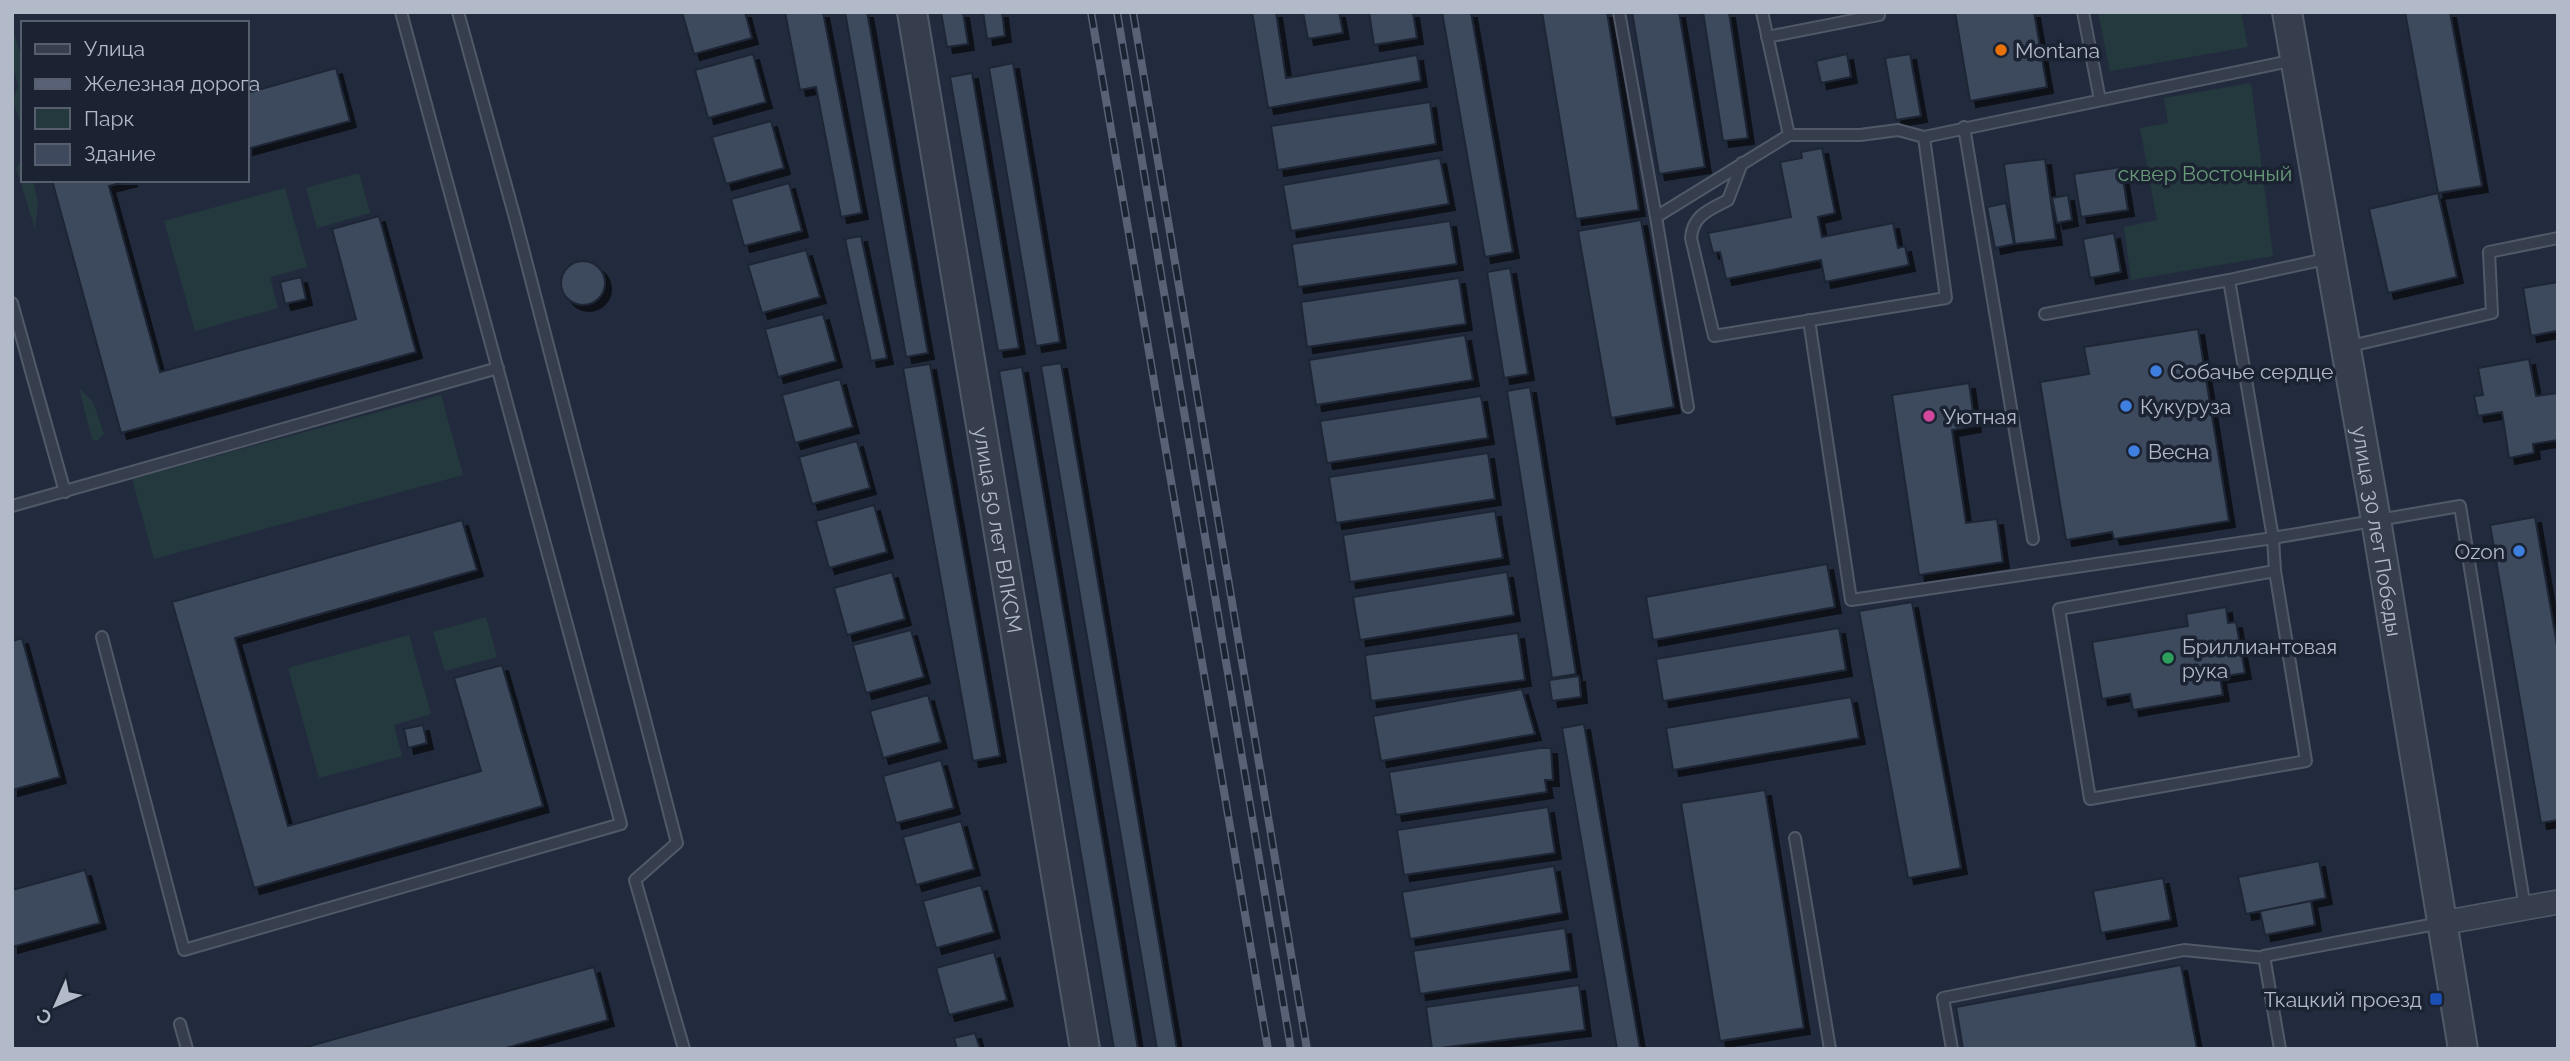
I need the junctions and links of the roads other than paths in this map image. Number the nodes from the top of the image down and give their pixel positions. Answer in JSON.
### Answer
{"nodes":[{"id":1,"x":401,"y":12,"type":"edge"},
{"id":2,"x":458,"y":12,"type":"edge"},
{"id":3,"x":912,"y":12,"type":"edge"},
{"id":4,"x":1619,"y":12,"type":"edge"},
{"id":5,"x":1762,"y":12,"type":"edge"},
{"id":6,"x":1879,"y":12,"type":"edge"},
{"id":7,"x":2083,"y":12,"type":"edge"},
{"id":8,"x":2287,"y":12,"type":"edge"},
{"id":9,"x":1767,"y":37,"type":"junction"},
{"id":10,"x":2295,"y":60,"type":"junction"},
{"id":11,"x":2100,"y":100,"type":"junction"},
{"id":12,"x":1964,"y":127,"type":"junction"},
{"id":13,"x":1789,"y":135,"type":"junction"},
{"id":14,"x":1924,"y":137,"type":"junction"},
{"id":15,"x":1742,"y":163,"type":"junction"},
{"id":16,"x":1656,"y":217,"type":"junction"},
{"id":17,"x":2558,"y":238,"type":"edge"},
{"id":18,"x":2330,"y":258,"type":"junction"},
{"id":19,"x":2229,"y":280,"type":"junction"},
{"id":20,"x":12,"y":303,"type":"edge"},
{"id":21,"x":2045,"y":314,"type":"dead end"},
{"id":22,"x":1809,"y":320,"type":"junction"},
{"id":23,"x":2346,"y":347,"type":"junction"},
{"id":24,"x":498,"y":368,"type":"junction"},
{"id":25,"x":1688,"y":407,"type":"dead end"},
{"id":26,"x":65,"y":492,"type":"junction"},
{"id":27,"x":12,"y":506,"type":"edge"},
{"id":28,"x":2376,"y":520,"type":"junction"},
{"id":29,"x":2273,"y":538,"type":"junction"},
{"id":30,"x":2033,"y":539,"type":"dead end"},
{"id":31,"x":2275,"y":571,"type":"junction"},
{"id":32,"x":102,"y":637,"type":"dead end"},
{"id":33,"x":1796,"y":838,"type":"dead end"},
{"id":34,"x":2558,"y":902,"type":"edge"},
{"id":35,"x":2525,"y":908,"type":"junction"},
{"id":36,"x":2442,"y":923,"type":"junction"},
{"id":37,"x":2265,"y":958,"type":"junction"},
{"id":38,"x":180,"y":1024,"type":"dead end"},
{"id":39,"x":187,"y":1049,"type":"edge"},
{"id":40,"x":684,"y":1049,"type":"edge"},
{"id":41,"x":1085,"y":1049,"type":"edge"},
{"id":42,"x":1830,"y":1049,"type":"edge"},
{"id":43,"x":1952,"y":1049,"type":"edge"},
{"id":44,"x":2280,"y":1049,"type":"edge"},
{"id":45,"x":2463,"y":1049,"type":"edge"}],
"edges":[{"from":1,"to":24,"type":"lane"},
{"from":2,"to":40,"type":"lane"},
{"from":3,"to":41,"type":"street","name":"улица 50 лет ВЛКСМ"},
{"from":4,"to":16,"type":"lane"},
{"from":5,"to":9,"type":"lane"},
{"from":6,"to":9,"type":"lane"},
{"from":7,"to":11,"type":"lane"},
{"from":8,"to":10,"type":"street","name":"улица 30 лет Победы"},
{"from":9,"to":13,"type":"lane"},
{"from":10,"to":11,"type":"lane"},
{"from":10,"to":18,"type":"street","name":"улица 30 лет Победы"},
{"from":11,"to":12,"type":"lane"},
{"from":12,"to":14,"type":"lane"},
{"from":12,"to":30,"type":"lane"},
{"from":13,"to":14,"type":"lane"},
{"from":13,"to":15,"type":"lane"},
{"from":14,"to":22,"type":"lane"},
{"from":15,"to":16,"type":"lane"},
{"from":15,"to":22,"type":"lane"},
{"from":16,"to":25,"type":"lane"},
{"from":17,"to":23,"type":"lane"},
{"from":18,"to":19,"type":"lane"},
{"from":18,"to":23,"type":"street","name":"улица 30 лет Победы"},
{"from":19,"to":21,"type":"lane"},
{"from":19,"to":29,"type":"lane"},
{"from":20,"to":26,"type":"lane"},
{"from":22,"to":29,"type":"lane"},
{"from":23,"to":28,"type":"street","name":"улица 30 лет Победы"},
{"from":24,"to":26,"type":"lane"},
{"from":24,"to":32,"type":"lane"},
{"from":26,"to":27,"type":"lane"},
{"from":28,"to":29,"type":"lane"},
{"from":28,"to":35,"type":"lane"},
{"from":28,"to":36,"type":"street","name":"улица 30 лет Победы"},
{"from":29,"to":31,"type":"lane"},
{"from":31,"to":31,"type":"lane"},
{"from":33,"to":42,"type":"lane"},
{"from":34,"to":35,"type":"street"},
{"from":35,"to":36,"type":"street"},
{"from":36,"to":37,"type":"lane"},
{"from":36,"to":45,"type":"street","name":"улица 30 лет Победы"},
{"from":37,"to":43,"type":"lane"},
{"from":37,"to":44,"type":"lane"},
{"from":38,"to":39,"type":"lane"}]}
